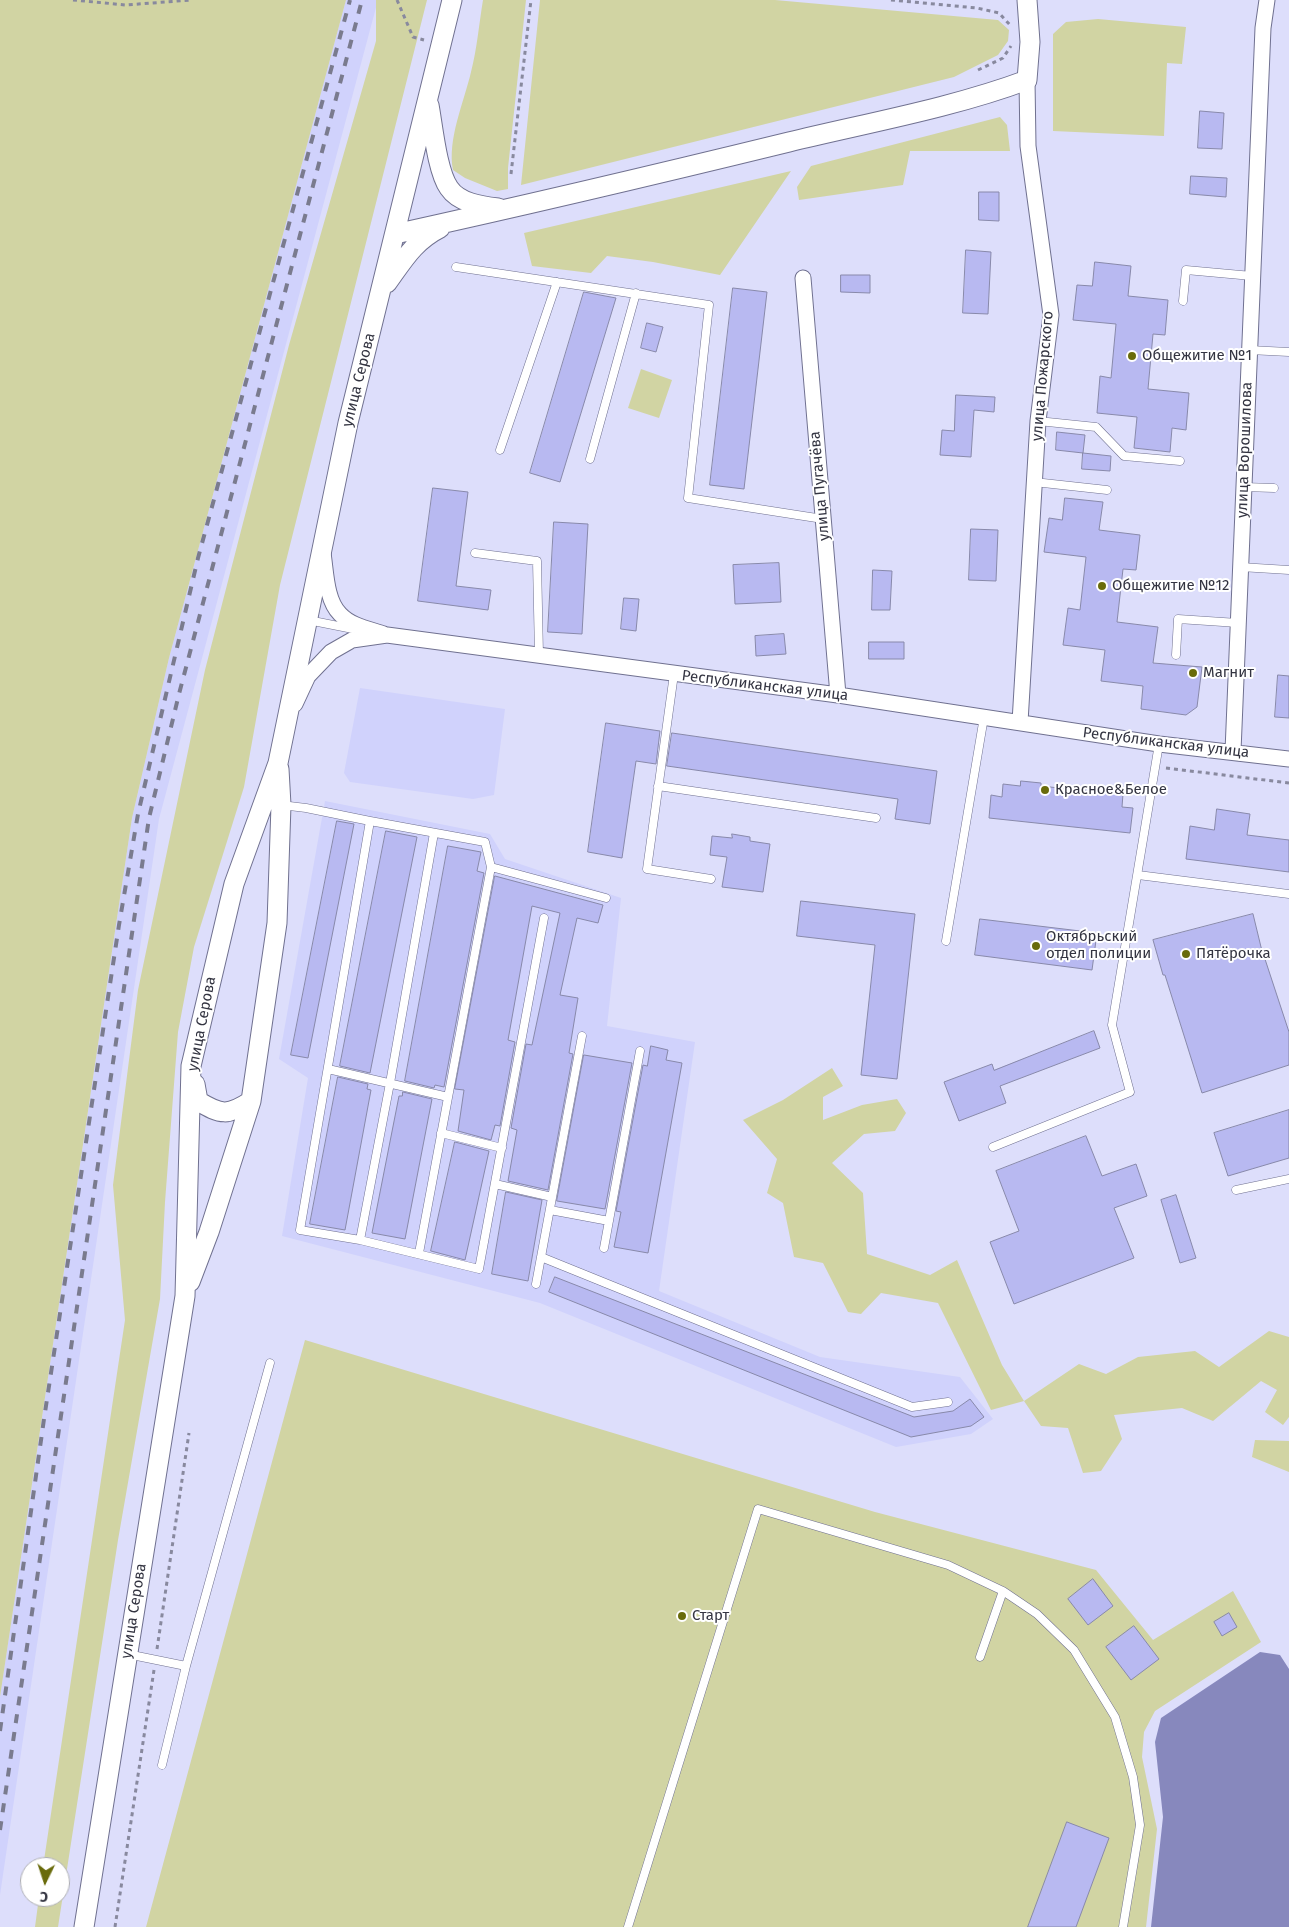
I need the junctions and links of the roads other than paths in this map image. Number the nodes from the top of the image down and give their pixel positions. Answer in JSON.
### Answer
{"nodes":[{"id":1,"x":452,"y":0,"type":"edge"},
{"id":2,"x":1027,"y":0,"type":"edge"},
{"id":3,"x":1267,"y":0,"type":"edge"},
{"id":4,"x":1027,"y":80,"type":"junction"},
{"id":5,"x":428,"y":98,"type":"junction"},
{"id":6,"x":511,"y":209,"type":"junction"},
{"id":7,"x":455,"y":221,"type":"junction"},
{"id":8,"x":395,"y":234,"type":"junction"},
{"id":9,"x":456,"y":267,"type":"dead end"},
{"id":10,"x":1252,"y":276,"type":"junction"},
{"id":11,"x":803,"y":278,"type":"dead end"},
{"id":12,"x":557,"y":282,"type":"junction"},
{"id":13,"x":380,"y":292,"type":"junction"},
{"id":14,"x":636,"y":293,"type":"junction"},
{"id":15,"x":1183,"y":301,"type":"dead end"},
{"id":16,"x":1249,"y":350,"type":"junction"},
{"id":17,"x":1289,"y":352,"type":"edge"},
{"id":18,"x":1038,"y":420,"type":"junction"},
{"id":19,"x":500,"y":450,"type":"dead end"},
{"id":20,"x":590,"y":459,"type":"dead end"},
{"id":21,"x":1180,"y":461,"type":"dead end"},
{"id":22,"x":1034,"y":482,"type":"junction"},
{"id":23,"x":1244,"y":487,"type":"junction"},
{"id":24,"x":1274,"y":488,"type":"dead end"},
{"id":25,"x":1107,"y":490,"type":"dead end"},
{"id":26,"x":823,"y":519,"type":"junction"},
{"id":27,"x":322,"y":547,"type":"junction"},
{"id":28,"x":475,"y":553,"type":"dead end"},
{"id":29,"x":1240,"y":567,"type":"junction"},
{"id":30,"x":1289,"y":570,"type":"edge"},
{"id":31,"x":307,"y":620,"type":"junction"},
{"id":32,"x":1238,"y":623,"type":"junction"},
{"id":33,"x":387,"y":636,"type":"junction"},
{"id":34,"x":539,"y":655,"type":"junction"},
{"id":35,"x":1176,"y":655,"type":"dead end"},
{"id":36,"x":674,"y":674,"type":"junction"},
{"id":37,"x":838,"y":695,"type":"junction"},
{"id":38,"x":984,"y":717,"type":"junction"},
{"id":39,"x":1020,"y":722,"type":"junction"},
{"id":40,"x":285,"y":726,"type":"junction"},
{"id":41,"x":1159,"y":744,"type":"junction"},
{"id":42,"x":1233,"y":752,"type":"junction"},
{"id":43,"x":1289,"y":759,"type":"edge"},
{"id":44,"x":278,"y":763,"type":"junction"},
{"id":45,"x":658,"y":786,"type":"junction"},
{"id":46,"x":281,"y":805,"type":"junction"},
{"id":47,"x":876,"y":818,"type":"dead end"},
{"id":48,"x":370,"y":821,"type":"junction"},
{"id":49,"x":434,"y":832,"type":"junction"},
{"id":50,"x":491,"y":867,"type":"junction"},
{"id":51,"x":1138,"y":875,"type":"junction"},
{"id":52,"x":711,"y":879,"type":"dead end"},
{"id":53,"x":1289,"y":894,"type":"edge"},
{"id":54,"x":606,"y":898,"type":"dead end"},
{"id":55,"x":544,"y":918,"type":"dead end"},
{"id":56,"x":946,"y":941,"type":"dead end"},
{"id":57,"x":582,"y":1036,"type":"dead end"},
{"id":58,"x":640,"y":1051,"type":"dead end"},
{"id":59,"x":191,"y":1066,"type":"junction"},
{"id":60,"x":328,"y":1069,"type":"junction"},
{"id":61,"x":390,"y":1083,"type":"junction"},
{"id":62,"x":448,"y":1097,"type":"junction"},
{"id":63,"x":250,"y":1101,"type":"junction"},
{"id":64,"x":441,"y":1133,"type":"junction"},
{"id":65,"x":993,"y":1147,"type":"dead end"},
{"id":66,"x":502,"y":1148,"type":"junction"},
{"id":67,"x":1289,"y":1178,"type":"edge"},
{"id":68,"x":495,"y":1184,"type":"junction"},
{"id":69,"x":1236,"y":1190,"type":"dead end"},
{"id":70,"x":552,"y":1197,"type":"junction"},
{"id":71,"x":550,"y":1210,"type":"junction"},
{"id":72,"x":609,"y":1220,"type":"junction"},
{"id":73,"x":360,"y":1240,"type":"junction"},
{"id":74,"x":604,"y":1248,"type":"dead end"},
{"id":75,"x":418,"y":1253,"type":"junction"},
{"id":76,"x":541,"y":1257,"type":"junction"},
{"id":77,"x":536,"y":1284,"type":"dead end"},
{"id":78,"x":186,"y":1296,"type":"junction"},
{"id":79,"x":270,"y":1363,"type":"dead end"},
{"id":80,"x":948,"y":1402,"type":"dead end"},
{"id":81,"x":1002,"y":1591,"type":"junction"},
{"id":82,"x":128,"y":1654,"type":"junction"},
{"id":83,"x":980,"y":1658,"type":"dead end"},
{"id":84,"x":186,"y":1666,"type":"junction"},
{"id":85,"x":162,"y":1765,"type":"dead end"},
{"id":86,"x":84,"y":1927,"type":"edge"},
{"id":87,"x":628,"y":1927,"type":"edge"},
{"id":88,"x":1123,"y":1927,"type":"edge"}],
"edges":[{"from":1,"to":5,"type":"street","name":"улица Серова"},
{"from":2,"to":4,"type":"street","name":"улица Пожарского"},
{"from":3,"to":10,"type":"street","name":"улица Ворошилова"},
{"from":4,"to":6,"type":"street"},
{"from":4,"to":18,"type":"street","name":"улица Пожарского"},
{"from":5,"to":6,"type":"street"},
{"from":5,"to":8,"type":"street","name":"улица Серова"},
{"from":6,"to":7,"type":"street"},
{"from":7,"to":8,"type":"street"},
{"from":7,"to":13,"type":"street"},
{"from":8,"to":13,"type":"street","name":"улица Серова"},
{"from":9,"to":12,"type":"lane"},
{"from":10,"to":15,"type":"lane"},
{"from":10,"to":16,"type":"street","name":"улица Ворошилова"},
{"from":11,"to":26,"type":"street","name":"улица Пугачёва"},
{"from":12,"to":14,"type":"lane"},
{"from":12,"to":19,"type":"lane"},
{"from":13,"to":27,"type":"street","name":"улица Серова"},
{"from":14,"to":20,"type":"lane"},
{"from":14,"to":26,"type":"lane"},
{"from":16,"to":17,"type":"lane"},
{"from":16,"to":23,"type":"street","name":"улица Ворошилова"},
{"from":18,"to":21,"type":"lane"},
{"from":18,"to":22,"type":"street","name":"улица Пожарского"},
{"from":22,"to":25,"type":"lane"},
{"from":22,"to":39,"type":"street","name":"улица Пожарского"},
{"from":23,"to":24,"type":"lane"},
{"from":23,"to":29,"type":"street","name":"улица Ворошилова"},
{"from":26,"to":37,"type":"street","name":"улица Пугачёва"},
{"from":27,"to":31,"type":"street","name":"улица Серова"},
{"from":27,"to":33,"type":"street"},
{"from":28,"to":34,"type":"lane"},
{"from":29,"to":30,"type":"lane"},
{"from":29,"to":32,"type":"street","name":"улица Ворошилова"},
{"from":31,"to":33,"type":"lane"},
{"from":31,"to":40,"type":"street","name":"улица Серова"},
{"from":32,"to":35,"type":"lane"},
{"from":32,"to":42,"type":"street","name":"улица Ворошилова"},
{"from":33,"to":34,"type":"street","name":"Республиканская улица"},
{"from":33,"to":40,"type":"street","name":"Республиканская улица"},
{"from":34,"to":36,"type":"street","name":"Республиканская улица"},
{"from":36,"to":37,"type":"street","name":"Республиканская улица"},
{"from":36,"to":45,"type":"lane"},
{"from":37,"to":38,"type":"street","name":"Республиканская улица"},
{"from":38,"to":39,"type":"street","name":"Республиканская улица"},
{"from":38,"to":56,"type":"lane"},
{"from":39,"to":41,"type":"street","name":"Республиканская улица"},
{"from":40,"to":44,"type":"street","name":"улица Серова"},
{"from":41,"to":42,"type":"street","name":"Республиканская улица"},
{"from":41,"to":51,"type":"lane"},
{"from":42,"to":43,"type":"street","name":"Республиканская улица"},
{"from":44,"to":46,"type":"street","name":"улица Серова"},
{"from":44,"to":59,"type":"street","name":"улица Серова"},
{"from":45,"to":47,"type":"lane"},
{"from":45,"to":52,"type":"lane"},
{"from":46,"to":48,"type":"lane"},
{"from":46,"to":63,"type":"street","name":"улица Серова"},
{"from":48,"to":49,"type":"lane"},
{"from":48,"to":60,"type":"lane"},
{"from":49,"to":50,"type":"lane"},
{"from":49,"to":61,"type":"lane"},
{"from":50,"to":54,"type":"lane"},
{"from":50,"to":62,"type":"lane"},
{"from":51,"to":53,"type":"lane"},
{"from":51,"to":65,"type":"lane"},
{"from":55,"to":66,"type":"lane"},
{"from":57,"to":70,"type":"lane"},
{"from":58,"to":72,"type":"lane"},
{"from":59,"to":63,"type":"street"},
{"from":59,"to":78,"type":"street","name":"улица Серова"},
{"from":60,"to":61,"type":"lane"},
{"from":60,"to":73,"type":"lane"},
{"from":61,"to":62,"type":"lane"},
{"from":61,"to":73,"type":"lane"},
{"from":62,"to":64,"type":"lane"},
{"from":63,"to":78,"type":"street","name":"улица Серова"},
{"from":64,"to":66,"type":"lane"},
{"from":64,"to":75,"type":"lane"},
{"from":66,"to":68,"type":"lane"},
{"from":67,"to":69,"type":"lane"},
{"from":68,"to":70,"type":"lane"},
{"from":68,"to":75,"type":"lane"},
{"from":70,"to":71,"type":"lane"},
{"from":71,"to":72,"type":"lane"},
{"from":71,"to":76,"type":"lane"},
{"from":72,"to":74,"type":"lane"},
{"from":73,"to":75,"type":"lane"},
{"from":76,"to":77,"type":"lane"},
{"from":76,"to":80,"type":"lane"},
{"from":78,"to":82,"type":"street","name":"улица Серова"},
{"from":79,"to":84,"type":"lane"},
{"from":81,"to":83,"type":"lane"},
{"from":81,"to":87,"type":"lane"},
{"from":81,"to":88,"type":"lane"},
{"from":82,"to":84,"type":"lane"},
{"from":82,"to":86,"type":"street","name":"улица Серова"},
{"from":84,"to":85,"type":"lane"}]}
